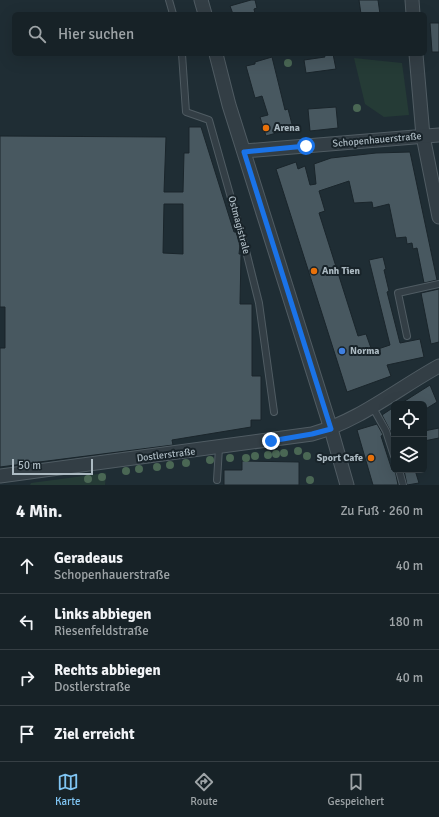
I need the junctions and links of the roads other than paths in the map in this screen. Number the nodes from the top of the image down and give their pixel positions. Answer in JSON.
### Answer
{"nodes":[{"id":1,"x":169,"y":0,"type":"edge"},
{"id":2,"x":201,"y":0,"type":"edge"},
{"id":3,"x":412,"y":0,"type":"edge"},
{"id":4,"x":172,"y":12,"type":"edge"},
{"id":5,"x":204,"y":12,"type":"edge"},
{"id":6,"x":413,"y":12,"type":"edge"},
{"id":7,"x":182,"y":56,"type":"edge"},
{"id":8,"x":217,"y":56,"type":"edge"},
{"id":9,"x":416,"y":56,"type":"edge"},
{"id":10,"x":439,"y":135,"type":"edge"},
{"id":11,"x":423,"y":136,"type":"junction"},
{"id":12,"x":244,"y":152,"type":"junction"},
{"id":13,"x":439,"y":217,"type":"edge"},
{"id":14,"x":439,"y":284,"type":"edge"},
{"id":15,"x":407,"y":336,"type":"dead end"},
{"id":16,"x":439,"y":366,"type":"edge"},
{"id":17,"x":372,"y":406,"type":"junction"},
{"id":18,"x":274,"y":412,"type":"dead end"},
{"id":19,"x":331,"y":429,"type":"junction"},
{"id":20,"x":391,"y":447,"type":"edge"},
{"id":21,"x":219,"y":448,"type":"junction"},
{"id":22,"x":399,"y":473,"type":"edge"},
{"id":23,"x":0,"y":476,"type":"edge"},
{"id":24,"x":218,"y":480,"type":"dead end"},
{"id":25,"x":347,"y":485,"type":"edge"},
{"id":26,"x":404,"y":485,"type":"edge"}],
"edges":[{"from":1,"to":4,"type":"lane"},
{"from":2,"to":5,"type":"street"},
{"from":3,"to":6,"type":"street"},
{"from":7,"to":18,"type":"lane","name":"Ostmagistrale"},
{"from":8,"to":12,"type":"street"},
{"from":9,"to":11,"type":"street"},
{"from":10,"to":11,"type":"street","name":"Schopenhauerstraße"},
{"from":11,"to":12,"type":"street","name":"Schopenhauerstraße"},
{"from":11,"to":13,"type":"street"},
{"from":12,"to":19,"type":"street"},
{"from":14,"to":15,"type":"lane"},
{"from":16,"to":17,"type":"street","name":"Dostlerstraße"},
{"from":17,"to":19,"type":"street","name":"Dostlerstraße"},
{"from":17,"to":20,"type":"lane"},
{"from":19,"to":21,"type":"street","name":"Dostlerstraße"},
{"from":19,"to":25,"type":"street"},
{"from":21,"to":23,"type":"street","name":"Dostlerstraße"},
{"from":21,"to":24,"type":"lane"},
{"from":22,"to":26,"type":"lane"}]}
